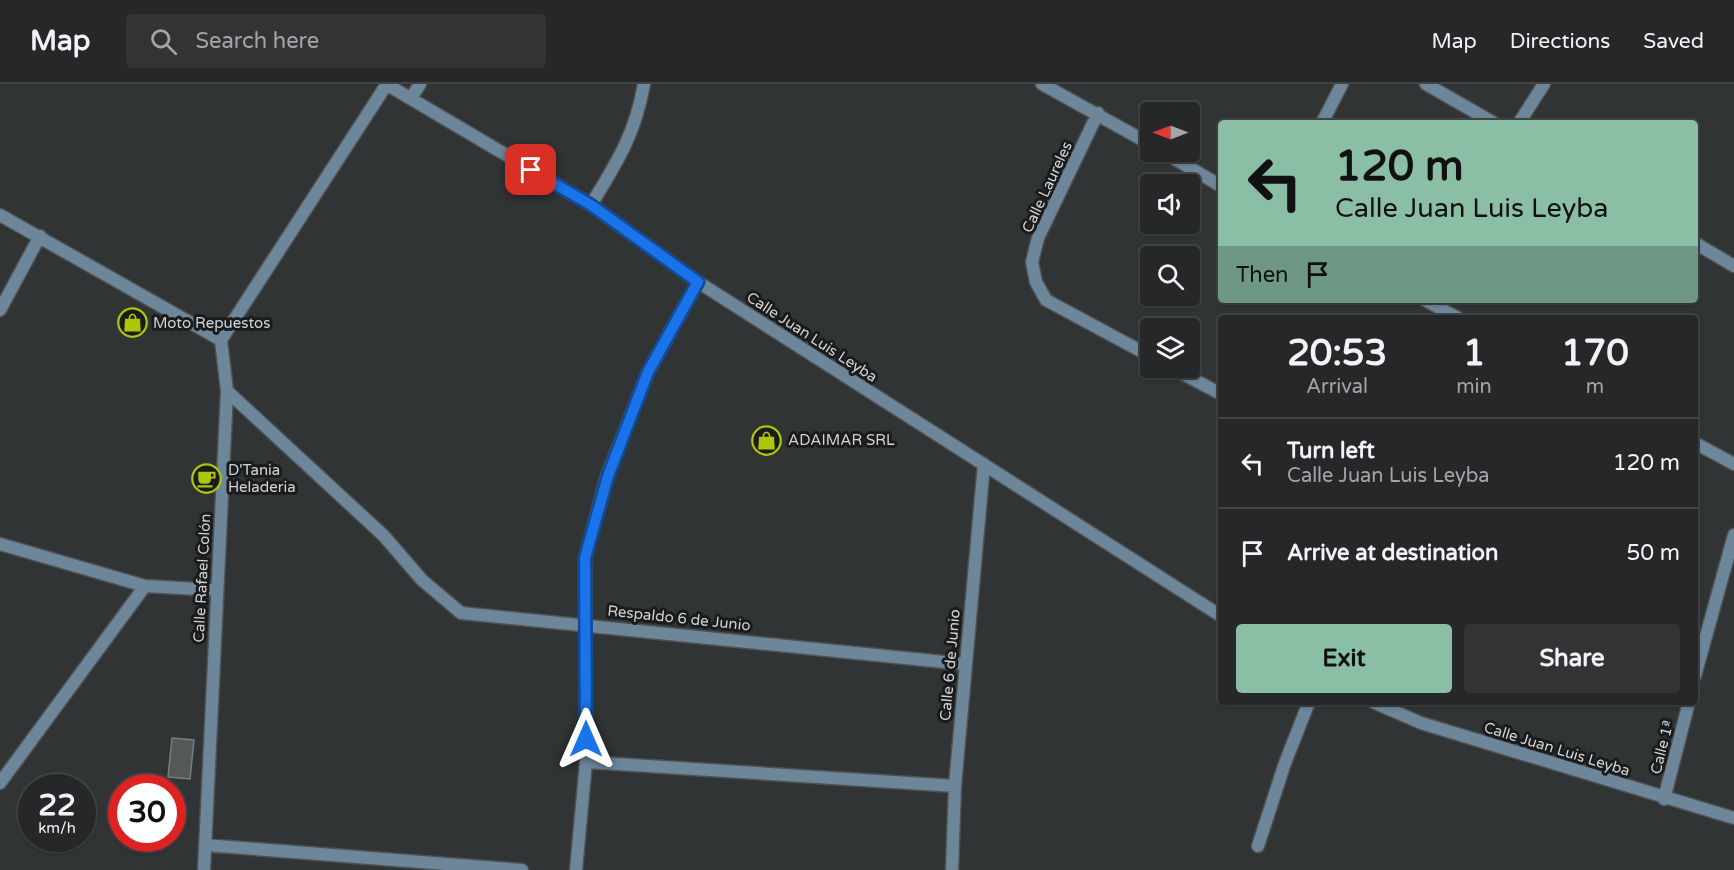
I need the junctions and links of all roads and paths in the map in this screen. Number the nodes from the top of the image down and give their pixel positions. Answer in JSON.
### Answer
{"nodes":[{"id":1,"x":386,"y":84,"type":"edge"},
{"id":2,"x":420,"y":84,"type":"edge"},
{"id":3,"x":644,"y":84,"type":"edge"},
{"id":4,"x":1042,"y":84,"type":"edge"},
{"id":5,"x":1342,"y":84,"type":"edge"},
{"id":6,"x":1426,"y":84,"type":"edge"},
{"id":7,"x":1544,"y":84,"type":"edge"},
{"id":8,"x":411,"y":98,"type":"junction"},
{"id":9,"x":1098,"y":113,"type":"junction"},
{"id":10,"x":1324,"y":120,"type":"edge"},
{"id":11,"x":1489,"y":120,"type":"edge"},
{"id":12,"x":1521,"y":120,"type":"edge"},
{"id":13,"x":1140,"y":138,"type":"edge"},
{"id":14,"x":1180,"y":162,"type":"edge"},
{"id":15,"x":1218,"y":184,"type":"edge"},
{"id":16,"x":591,"y":205,"type":"junction"},
{"id":17,"x":0,"y":215,"type":"edge"},
{"id":18,"x":40,"y":236,"type":"junction"},
{"id":19,"x":1698,"y":245,"type":"edge"},
{"id":20,"x":1734,"y":266,"type":"edge"},
{"id":21,"x":698,"y":282,"type":"junction"},
{"id":22,"x":1430,"y":303,"type":"edge"},
{"id":23,"x":0,"y":310,"type":"edge"},
{"id":24,"x":1452,"y":315,"type":"edge"},
{"id":25,"x":221,"y":340,"type":"junction"},
{"id":26,"x":1140,"y":351,"type":"edge"},
{"id":27,"x":1191,"y":378,"type":"edge"},
{"id":28,"x":227,"y":391,"type":"junction"},
{"id":29,"x":1218,"y":392,"type":"edge"},
{"id":30,"x":1698,"y":445,"type":"edge"},
{"id":31,"x":984,"y":464,"type":"junction"},
{"id":32,"x":1734,"y":464,"type":"edge"},
{"id":33,"x":1734,"y":536,"type":"edge"},
{"id":34,"x":0,"y":544,"type":"edge"},
{"id":35,"x":145,"y":585,"type":"junction"},
{"id":36,"x":215,"y":590,"type":"junction"},
{"id":37,"x":1218,"y":614,"type":"edge"},
{"id":38,"x":586,"y":623,"type":"junction"},
{"id":39,"x":1698,"y":649,"type":"edge"},
{"id":40,"x":964,"y":664,"type":"junction"},
{"id":41,"x":1308,"y":705,"type":"edge"},
{"id":42,"x":1380,"y":705,"type":"edge"},
{"id":43,"x":1688,"y":705,"type":"edge"},
{"id":44,"x":586,"y":762,"type":"junction"},
{"id":45,"x":0,"y":783,"type":"edge"},
{"id":46,"x":955,"y":786,"type":"junction"},
{"id":47,"x":1664,"y":799,"type":"junction"},
{"id":48,"x":1734,"y":818,"type":"edge"},
{"id":49,"x":205,"y":845,"type":"junction"},
{"id":50,"x":1258,"y":846,"type":"dead end"},
{"id":51,"x":204,"y":870,"type":"edge"},
{"id":52,"x":522,"y":870,"type":"edge"},
{"id":53,"x":576,"y":870,"type":"edge"},
{"id":54,"x":952,"y":870,"type":"edge"}],
"edges":[{"from":1,"to":8,"type":"street","name":"Calle Juan Luis Leyba"},
{"from":1,"to":25,"type":"street"},
{"from":2,"to":8,"type":"street"},
{"from":3,"to":16,"type":"street"},
{"from":4,"to":9,"type":"street"},
{"from":5,"to":10,"type":"street"},
{"from":6,"to":11,"type":"street"},
{"from":7,"to":12,"type":"street"},
{"from":8,"to":16,"type":"street","name":"Calle Juan Luis Leyba"},
{"from":9,"to":13,"type":"street"},
{"from":9,"to":26,"type":"street","name":"Calle Laureles"},
{"from":14,"to":15,"type":"street"},
{"from":16,"to":21,"type":"street","name":"Calle Juan Luis Leyba"},
{"from":17,"to":18,"type":"street"},
{"from":18,"to":23,"type":"street"},
{"from":18,"to":25,"type":"street"},
{"from":19,"to":20,"type":"street"},
{"from":21,"to":31,"type":"street","name":"Calle Juan Luis Leyba"},
{"from":21,"to":38,"type":"street"},
{"from":22,"to":24,"type":"street"},
{"from":25,"to":28,"type":"street","name":"Calle Rafael Colón"},
{"from":27,"to":29,"type":"street"},
{"from":28,"to":36,"type":"street","name":"Calle Rafael Colón"},
{"from":28,"to":38,"type":"street","name":"Respaldo 6 de Junio"},
{"from":30,"to":32,"type":"street"},
{"from":31,"to":37,"type":"street","name":"Calle Juan Luis Leyba"},
{"from":31,"to":40,"type":"street","name":"Calle 6 de Junio"},
{"from":33,"to":39,"type":"street"},
{"from":34,"to":35,"type":"street"},
{"from":35,"to":36,"type":"street"},
{"from":35,"to":45,"type":"street"},
{"from":36,"to":49,"type":"street","name":"Calle Rafael Colón"},
{"from":38,"to":40,"type":"street","name":"Respaldo 6 de Junio"},
{"from":38,"to":44,"type":"street"},
{"from":40,"to":46,"type":"street","name":"Calle 6 de Junio"},
{"from":41,"to":50,"type":"street"},
{"from":42,"to":47,"type":"street","name":"Calle Juan Luis Leyba"},
{"from":43,"to":47,"type":"street","name":"Calle 1ª"},
{"from":44,"to":46,"type":"street"},
{"from":44,"to":53,"type":"street"},
{"from":46,"to":54,"type":"street","name":"Calle 6 de Junio"},
{"from":47,"to":48,"type":"street","name":"Calle Juan Luis Leyba"},
{"from":49,"to":51,"type":"street","name":"Calle Rafael Colón"},
{"from":49,"to":52,"type":"street"}]}
